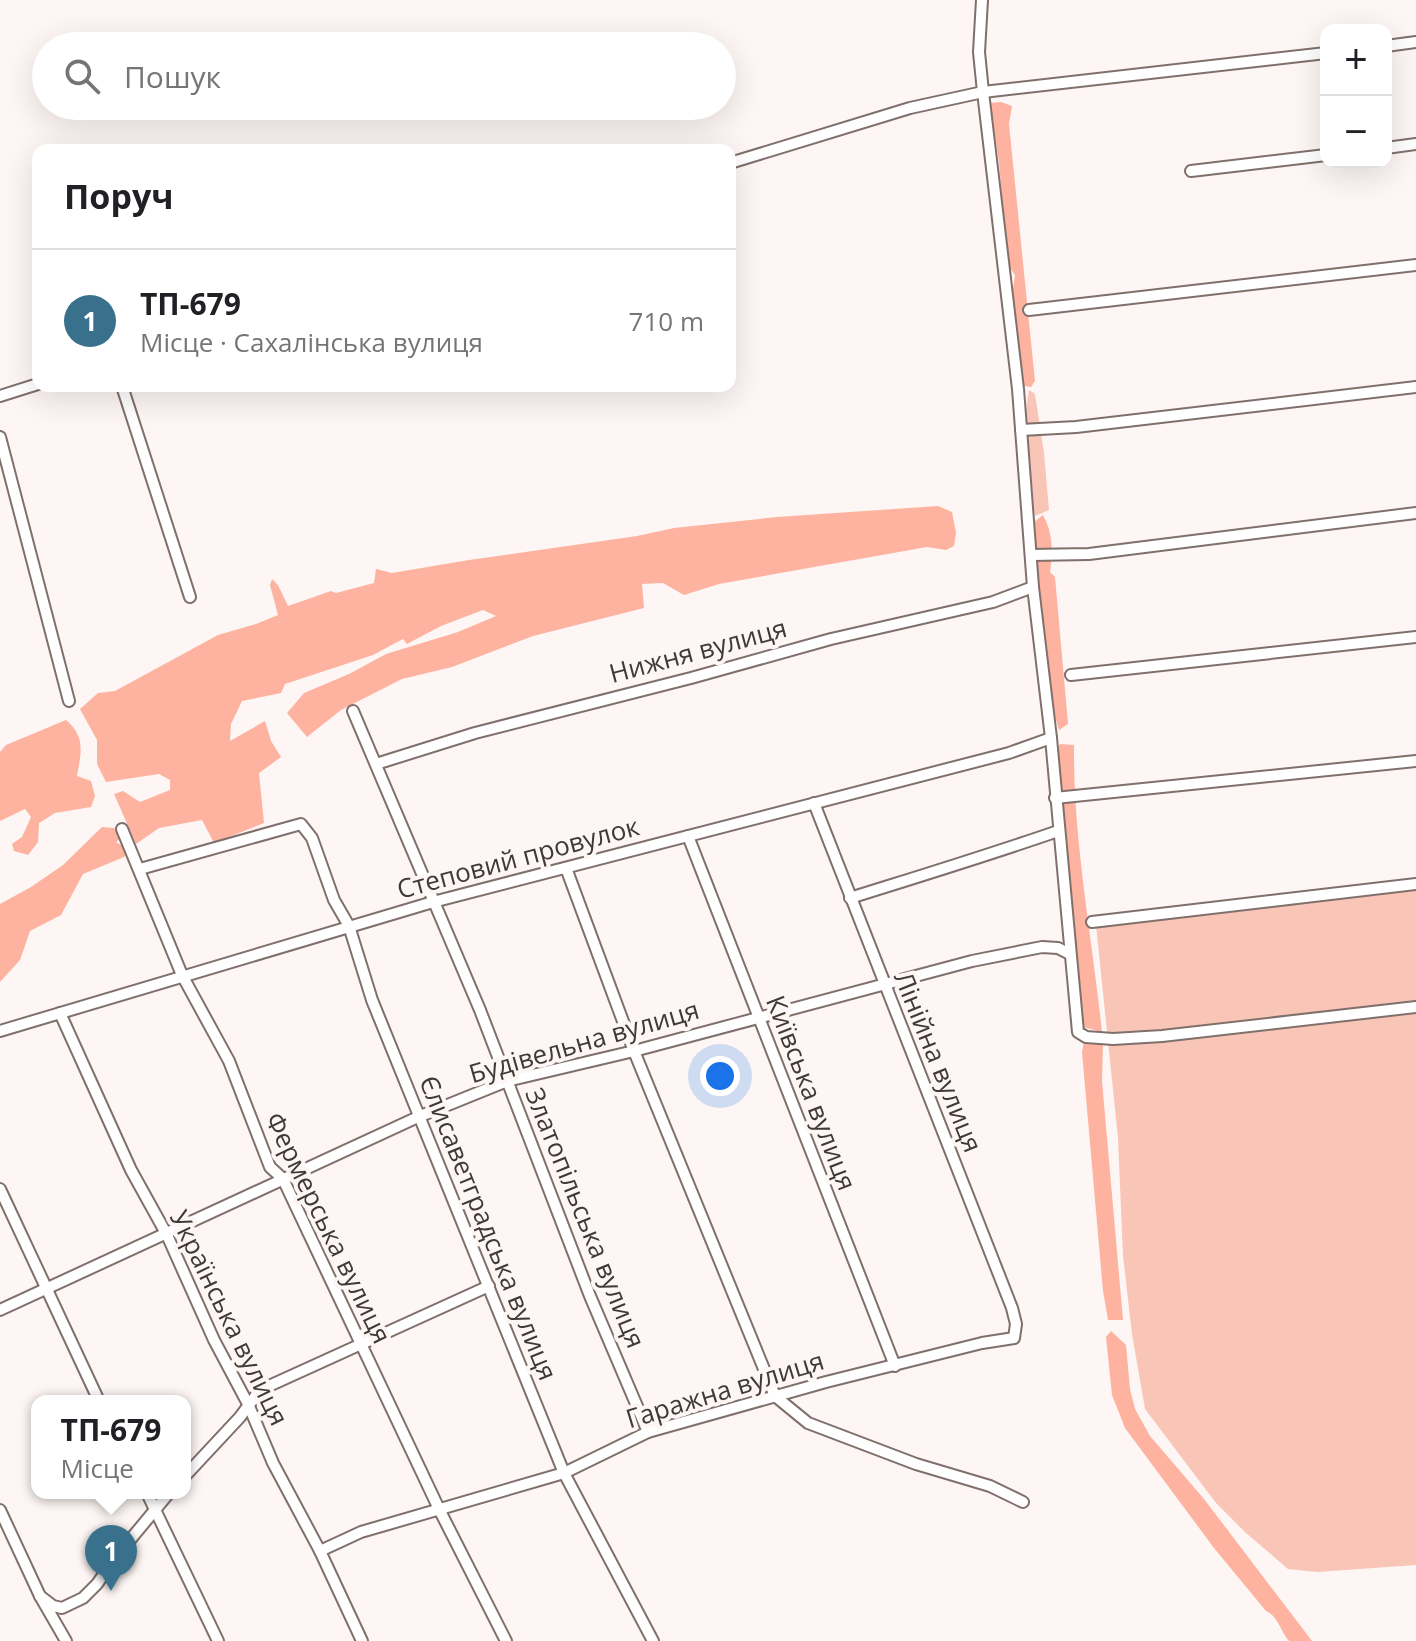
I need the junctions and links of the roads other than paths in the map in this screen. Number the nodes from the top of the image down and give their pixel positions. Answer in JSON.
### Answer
{"nodes":[{"id":1,"x":982,"y":0,"type":"edge"},
{"id":2,"x":1416,"y":42,"type":"edge"},
{"id":3,"x":1392,"y":45,"type":"edge"},
{"id":4,"x":1320,"y":54,"type":"edge"},
{"id":5,"x":983,"y":92,"type":"junction"},
{"id":6,"x":1416,"y":144,"type":"edge"},
{"id":7,"x":1392,"y":147,"type":"edge"},
{"id":8,"x":1320,"y":156,"type":"edge"},
{"id":9,"x":736,"y":161,"type":"edge"},
{"id":10,"x":1191,"y":171,"type":"dead end"},
{"id":11,"x":1416,"y":265,"type":"edge"},
{"id":12,"x":1029,"y":310,"type":"dead end"},
{"id":13,"x":32,"y":386,"type":"edge"},
{"id":14,"x":1416,"y":387,"type":"edge"},
{"id":15,"x":124,"y":392,"type":"edge"},
{"id":16,"x":0,"y":396,"type":"edge"},
{"id":17,"x":1021,"y":430,"type":"junction"},
{"id":18,"x":0,"y":437,"type":"edge"},
{"id":19,"x":1416,"y":513,"type":"edge"},
{"id":20,"x":1031,"y":555,"type":"junction"},
{"id":21,"x":1033,"y":587,"type":"junction"},
{"id":22,"x":190,"y":597,"type":"dead end"},
{"id":23,"x":1416,"y":637,"type":"edge"},
{"id":24,"x":1071,"y":675,"type":"dead end"},
{"id":25,"x":69,"y":701,"type":"dead end"},
{"id":26,"x":353,"y":711,"type":"dead end"},
{"id":27,"x":1051,"y":738,"type":"junction"},
{"id":28,"x":1416,"y":761,"type":"edge"},
{"id":29,"x":376,"y":764,"type":"junction"},
{"id":30,"x":1055,"y":798,"type":"junction"},
{"id":31,"x":814,"y":803,"type":"junction"},
{"id":32,"x":122,"y":829,"type":"dead end"},
{"id":33,"x":1058,"y":831,"type":"junction"},
{"id":34,"x":688,"y":836,"type":"junction"},
{"id":35,"x":566,"y":868,"type":"junction"},
{"id":36,"x":140,"y":869,"type":"junction"},
{"id":37,"x":1416,"y":884,"type":"edge"},
{"id":38,"x":850,"y":898,"type":"junction"},
{"id":39,"x":433,"y":902,"type":"junction"},
{"id":40,"x":1092,"y":922,"type":"dead end"},
{"id":41,"x":349,"y":926,"type":"junction"},
{"id":42,"x":1070,"y":954,"type":"junction"},
{"id":43,"x":182,"y":975,"type":"junction"},
{"id":44,"x":883,"y":983,"type":"junction"},
{"id":45,"x":1416,"y":1007,"type":"edge"},
{"id":46,"x":60,"y":1013,"type":"junction"},
{"id":47,"x":758,"y":1017,"type":"junction"},
{"id":48,"x":0,"y":1031,"type":"edge"},
{"id":49,"x":634,"y":1051,"type":"junction"},
{"id":50,"x":507,"y":1081,"type":"junction"},
{"id":51,"x":418,"y":1117,"type":"junction"},
{"id":52,"x":283,"y":1179,"type":"junction"},
{"id":53,"x":0,"y":1189,"type":"edge"},
{"id":54,"x":167,"y":1235,"type":"junction"},
{"id":55,"x":489,"y":1286,"type":"junction"},
{"id":56,"x":48,"y":1290,"type":"junction"},
{"id":57,"x":0,"y":1310,"type":"edge"},
{"id":58,"x":1014,"y":1338,"type":"joint"},
{"id":59,"x":360,"y":1343,"type":"junction"},
{"id":60,"x":895,"y":1366,"type":"junction"},
{"id":61,"x":96,"y":1395,"type":"edge"},
{"id":62,"x":775,"y":1396,"type":"junction"},
{"id":63,"x":248,"y":1404,"type":"junction"},
{"id":64,"x":648,"y":1432,"type":"junction"},
{"id":65,"x":191,"y":1470,"type":"edge"},
{"id":66,"x":564,"y":1473,"type":"junction"},
{"id":67,"x":150,"y":1499,"type":"edge"},
{"id":68,"x":163,"y":1499,"type":"edge"},
{"id":69,"x":1023,"y":1502,"type":"dead end"},
{"id":70,"x":155,"y":1508,"type":"junction"},
{"id":71,"x":439,"y":1509,"type":"junction"},
{"id":72,"x":0,"y":1510,"type":"edge"},
{"id":73,"x":320,"y":1551,"type":"junction"},
{"id":74,"x":40,"y":1596,"type":"junction"},
{"id":75,"x":66,"y":1641,"type":"edge"},
{"id":76,"x":218,"y":1641,"type":"edge"},
{"id":77,"x":362,"y":1641,"type":"edge"},
{"id":78,"x":506,"y":1641,"type":"edge"},
{"id":79,"x":653,"y":1641,"type":"edge"}],
"edges":[{"from":1,"to":5,"type":"street"},
{"from":2,"to":3,"type":"street"},
{"from":4,"to":5,"type":"street"},
{"from":5,"to":9,"type":"street"},
{"from":5,"to":17,"type":"street"},
{"from":6,"to":7,"type":"street"},
{"from":8,"to":10,"type":"street"},
{"from":11,"to":12,"type":"street"},
{"from":13,"to":16,"type":"street"},
{"from":14,"to":17,"type":"street"},
{"from":15,"to":22,"type":"street"},
{"from":17,"to":20,"type":"street"},
{"from":18,"to":25,"type":"street"},
{"from":19,"to":20,"type":"street"},
{"from":20,"to":21,"type":"street"},
{"from":21,"to":27,"type":"street"},
{"from":21,"to":29,"type":"street","name":"Нижня вулиця"},
{"from":23,"to":24,"type":"street"},
{"from":26,"to":29,"type":"street","name":"Златопільська вулиця"},
{"from":27,"to":30,"type":"street"},
{"from":27,"to":31,"type":"street","name":"Степовий провулок"},
{"from":28,"to":30,"type":"street"},
{"from":29,"to":39,"type":"street","name":"Златопільська вулиця"},
{"from":30,"to":33,"type":"street"},
{"from":31,"to":34,"type":"street","name":"Степовий провулок"},
{"from":31,"to":38,"type":"street","name":"Лінійна вулиця"},
{"from":32,"to":36,"type":"street","name":"Фермерська вулиця"},
{"from":33,"to":38,"type":"street"},
{"from":33,"to":42,"type":"street"},
{"from":34,"to":35,"type":"street","name":"Степовий провулок"},
{"from":34,"to":47,"type":"street","name":"Київська вулиця"},
{"from":35,"to":39,"type":"street","name":"Степовий провулок"},
{"from":35,"to":49,"type":"street"},
{"from":36,"to":41,"type":"street","name":"Єлисаветградська вулиця"},
{"from":36,"to":43,"type":"street","name":"Фермерська вулиця"},
{"from":37,"to":40,"type":"street"},
{"from":38,"to":44,"type":"street","name":"Лінійна вулиця"},
{"from":39,"to":41,"type":"street","name":"Степовий провулок"},
{"from":39,"to":50,"type":"street","name":"Златопільська вулиця"},
{"from":41,"to":43,"type":"street","name":"Степовий провулок"},
{"from":41,"to":51,"type":"street","name":"Єлисаветградська вулиця"},
{"from":42,"to":44,"type":"street","name":"Будівельна вулиця"},
{"from":42,"to":45,"type":"street"},
{"from":43,"to":46,"type":"street","name":"Степовий провулок"},
{"from":43,"to":52,"type":"street","name":"Фермерська вулиця"},
{"from":44,"to":47,"type":"street","name":"Будівельна вулиця"},
{"from":44,"to":58,"type":"street","name":"Лінійна вулиця"},
{"from":46,"to":48,"type":"street","name":"Степовий провулок"},
{"from":46,"to":54,"type":"street","name":"Українська вулиця"},
{"from":47,"to":49,"type":"street","name":"Будівельна вулиця"},
{"from":47,"to":60,"type":"street","name":"Київська вулиця"},
{"from":49,"to":50,"type":"street","name":"Будівельна вулиця"},
{"from":49,"to":62,"type":"street"},
{"from":50,"to":51,"type":"street","name":"Будівельна вулиця"},
{"from":50,"to":64,"type":"street","name":"Златопільська вулиця"},
{"from":51,"to":52,"type":"street","name":"Будівельна вулиця"},
{"from":51,"to":55,"type":"street","name":"Єлисаветградська вулиця"},
{"from":52,"to":54,"type":"street","name":"Будівельна вулиця"},
{"from":52,"to":59,"type":"street","name":"Фермерська вулиця"},
{"from":53,"to":56,"type":"street"},
{"from":54,"to":56,"type":"street","name":"Будівельна вулиця"},
{"from":54,"to":63,"type":"street","name":"Українська вулиця"},
{"from":55,"to":59,"type":"street"},
{"from":55,"to":66,"type":"street","name":"Єлисаветградська вулиця"},
{"from":56,"to":57,"type":"street","name":"Будівельна вулиця"},
{"from":56,"to":61,"type":"street"},
{"from":58,"to":60,"type":"street","name":"Гаражна вулиця"},
{"from":59,"to":63,"type":"street"},
{"from":59,"to":71,"type":"street","name":"Фермерська вулиця"},
{"from":60,"to":62,"type":"street","name":"Гаражна вулиця"},
{"from":62,"to":64,"type":"street","name":"Гаражна вулиця"},
{"from":62,"to":69,"type":"street"},
{"from":63,"to":65,"type":"street"},
{"from":63,"to":73,"type":"street","name":"Українська вулиця"},
{"from":64,"to":66,"type":"street","name":"Гаражна вулиця"},
{"from":66,"to":71,"type":"street","name":"Гаражна вулиця"},
{"from":66,"to":79,"type":"street","name":"Єлисаветградська вулиця"},
{"from":67,"to":70,"type":"street"},
{"from":68,"to":70,"type":"street"},
{"from":70,"to":74,"type":"street"},
{"from":70,"to":76,"type":"street"},
{"from":71,"to":73,"type":"street","name":"Гаражна вулиця"},
{"from":71,"to":78,"type":"street","name":"Фермерська вулиця"},
{"from":72,"to":74,"type":"street"},
{"from":73,"to":77,"type":"street","name":"Українська вулиця"},
{"from":74,"to":75,"type":"street"}]}
